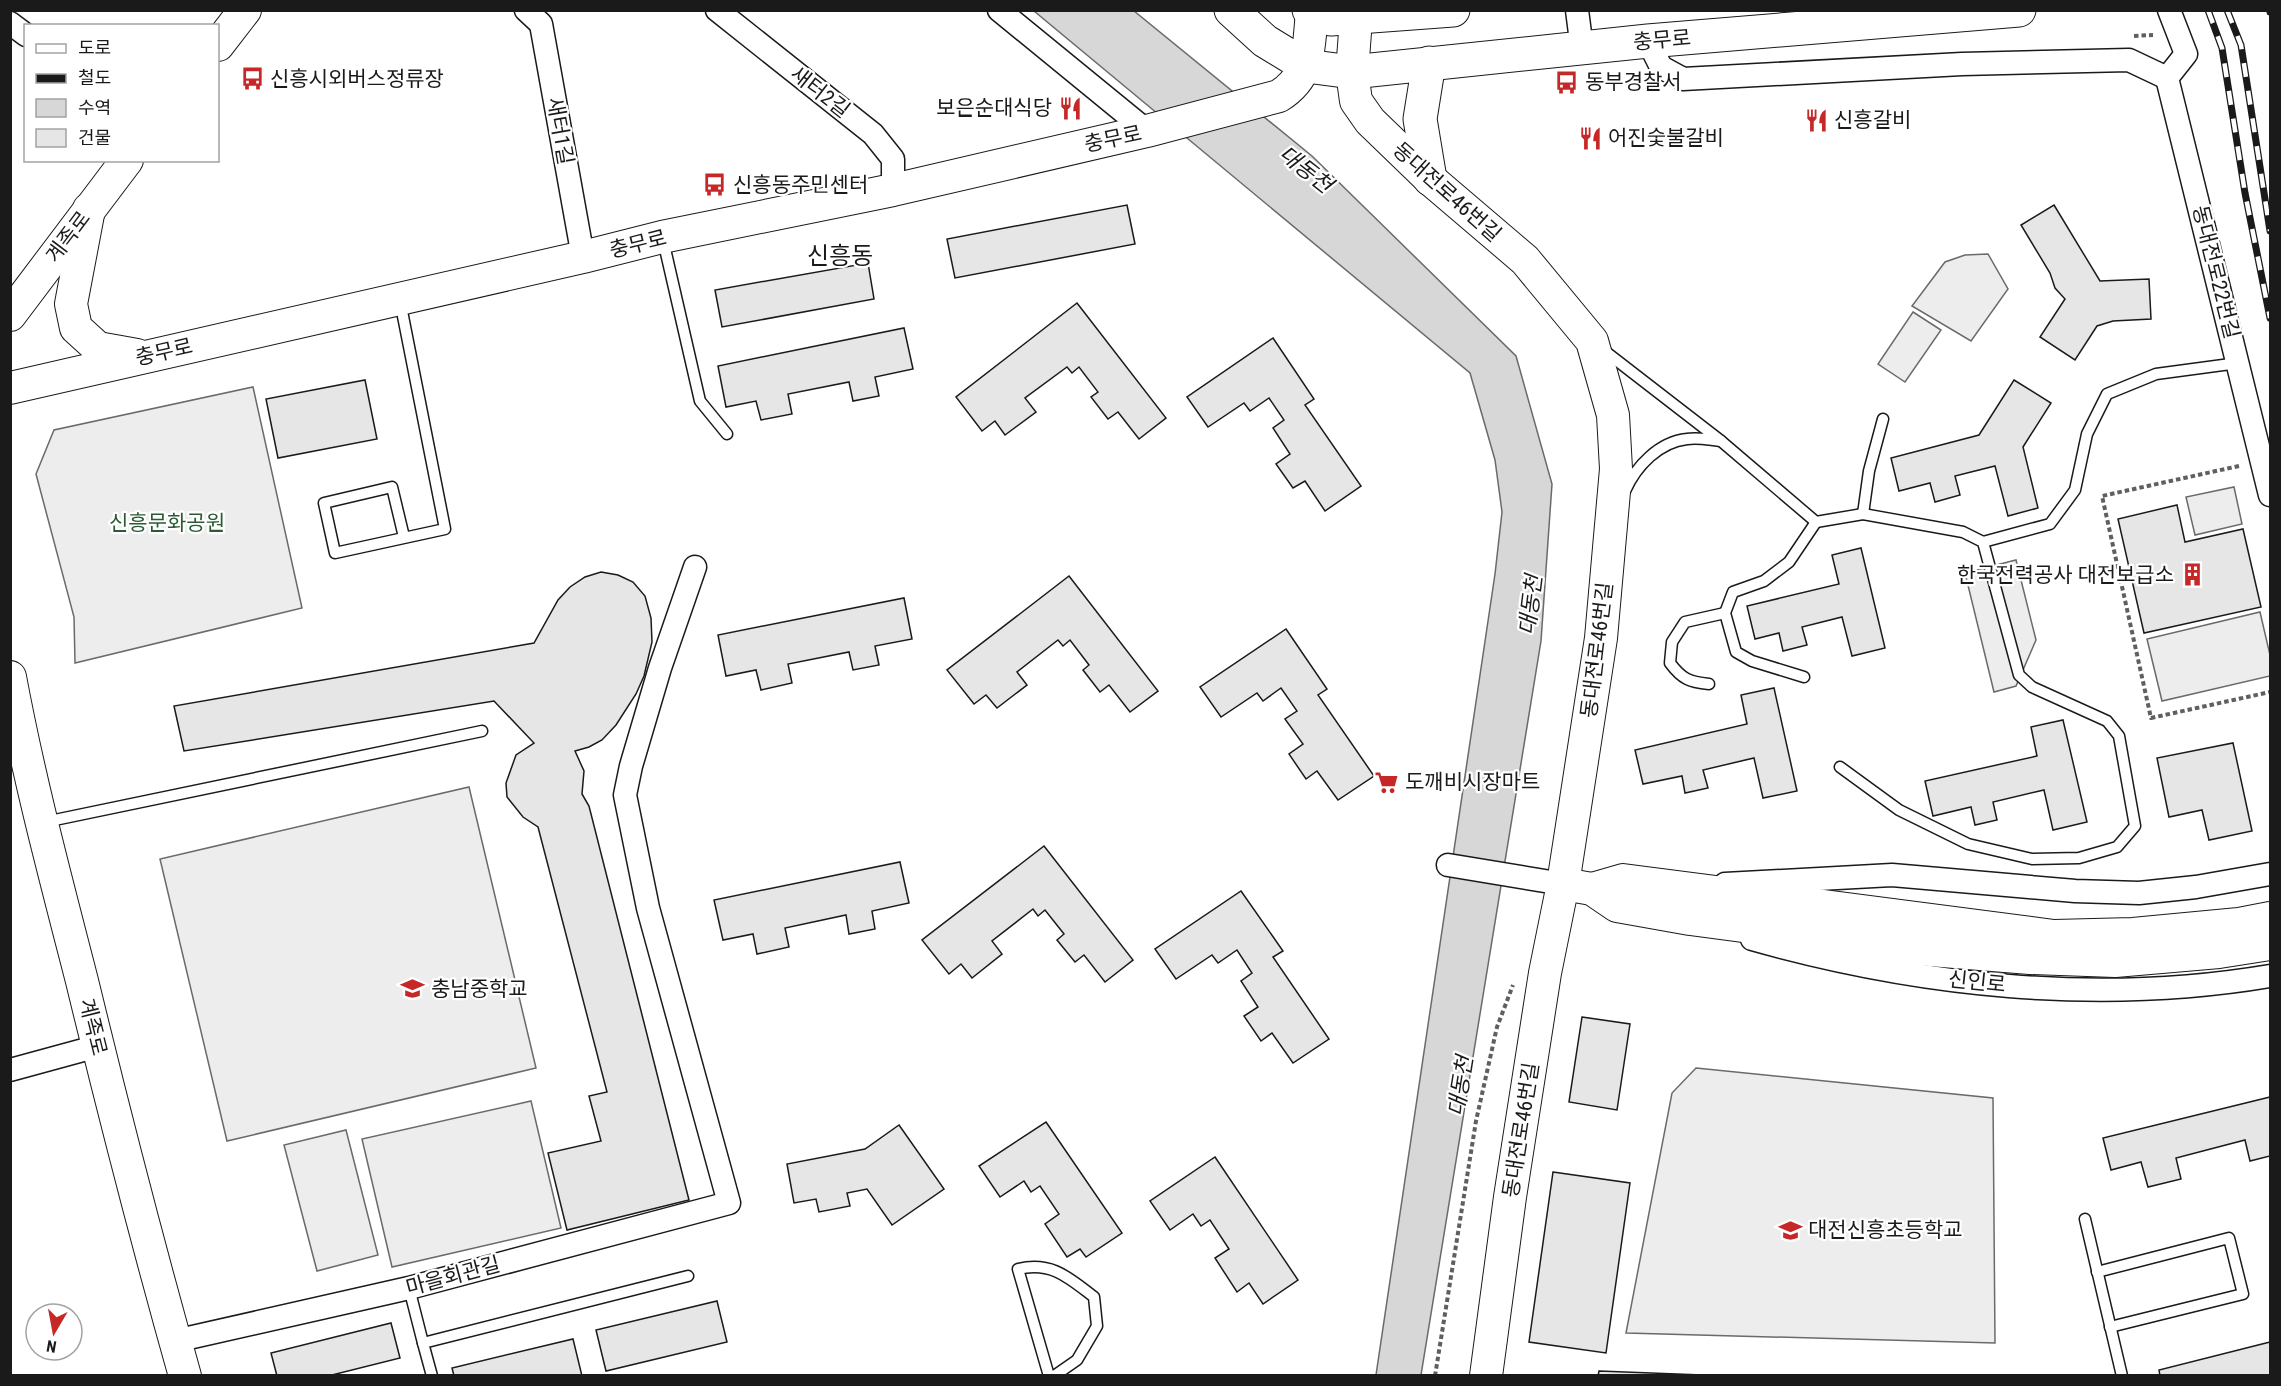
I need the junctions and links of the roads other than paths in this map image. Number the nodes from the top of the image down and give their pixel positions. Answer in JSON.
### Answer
{"nodes":[{"id":1,"x":245,"y":10,"type":"edge"},
{"id":2,"x":717,"y":10,"type":"edge"},
{"id":3,"x":999,"y":10,"type":"edge"},
{"id":4,"x":1231,"y":10,"type":"edge"},
{"id":5,"x":1453,"y":10,"type":"edge"},
{"id":6,"x":1577,"y":10,"type":"edge"},
{"id":7,"x":2019,"y":10,"type":"edge"},
{"id":8,"x":2169,"y":10,"type":"edge"},
{"id":9,"x":1311,"y":12,"type":"edge"},
{"id":10,"x":540,"y":15,"type":"edge"},
{"id":11,"x":1356,"y":19,"type":"junction"},
{"id":12,"x":10,"y":23,"type":"edge"},
{"id":13,"x":24,"y":34,"type":"edge"},
{"id":14,"x":1648,"y":41,"type":"junction"},
{"id":15,"x":219,"y":44,"type":"edge"},
{"id":16,"x":1582,"y":49,"type":"junction"},
{"id":17,"x":1429,"y":63,"type":"junction"},
{"id":18,"x":1306,"y":66,"type":"junction"},
{"id":19,"x":1352,"y":72,"type":"junction"},
{"id":20,"x":2167,"y":78,"type":"junction"},
{"id":21,"x":1147,"y":131,"type":"junction"},
{"id":22,"x":125,"y":162,"type":"edge"},
{"id":23,"x":1430,"y":179,"type":"junction"},
{"id":24,"x":893,"y":190,"type":"junction"},
{"id":25,"x":89,"y":209,"type":"junction"},
{"id":26,"x":662,"y":237,"type":"junction"},
{"id":27,"x":583,"y":257,"type":"junction"},
{"id":28,"x":399,"y":298,"type":"junction"},
{"id":29,"x":10,"y":315,"type":"edge"},
{"id":30,"x":1592,"y":341,"type":"junction"},
{"id":31,"x":144,"y":357,"type":"junction"},
{"id":32,"x":2238,"y":363,"type":"junction"},
{"id":33,"x":10,"y":388,"type":"edge"},
{"id":34,"x":1883,"y":419,"type":"dead end"},
{"id":35,"x":727,"y":434,"type":"dead end"},
{"id":36,"x":1720,"y":441,"type":"junction"},
{"id":37,"x":2271,"y":495,"type":"edge"},
{"id":38,"x":1863,"y":514,"type":"junction"},
{"id":39,"x":1612,"y":522,"type":"junction"},
{"id":40,"x":1816,"y":522,"type":"junction"},
{"id":41,"x":404,"y":537,"type":"junction"},
{"id":42,"x":1983,"y":542,"type":"junction"},
{"id":43,"x":694,"y":567,"type":"dead end"},
{"id":44,"x":1725,"y":613,"type":"junction"},
{"id":45,"x":10,"y":677,"type":"edge"},
{"id":46,"x":1804,"y":677,"type":"dead end"},
{"id":47,"x":1709,"y":684,"type":"dead end"},
{"id":48,"x":482,"y":731,"type":"dead end"},
{"id":49,"x":18,"y":756,"type":"edge"},
{"id":50,"x":1840,"y":767,"type":"dead end"},
{"id":51,"x":42,"y":823,"type":"junction"},
{"id":52,"x":1448,"y":865,"type":"dead end"},
{"id":53,"x":2271,"y":874,"type":"edge"},
{"id":54,"x":1565,"y":884,"type":"junction"},
{"id":55,"x":1686,"y":889,"type":"junction"},
{"id":56,"x":2271,"y":918,"type":"edge"},
{"id":57,"x":1690,"y":919,"type":"junction"},
{"id":58,"x":2271,"y":944,"type":"edge"},
{"id":59,"x":2271,"y":976,"type":"edge"},
{"id":60,"x":98,"y":1046,"type":"junction"},
{"id":61,"x":10,"y":1070,"type":"edge"},
{"id":62,"x":2085,"y":1219,"type":"dead end"},
{"id":63,"x":2097,"y":1272,"type":"junction"},
{"id":64,"x":688,"y":1276,"type":"dead end"},
{"id":65,"x":409,"y":1287,"type":"junction"},
{"id":66,"x":2110,"y":1327,"type":"junction"},
{"id":67,"x":175,"y":1341,"type":"junction"},
{"id":68,"x":423,"y":1343,"type":"junction"},
{"id":69,"x":185,"y":1376,"type":"edge"},
{"id":70,"x":432,"y":1376,"type":"edge"},
{"id":71,"x":1049,"y":1376,"type":"edge"},
{"id":72,"x":1054,"y":1376,"type":"edge"},
{"id":73,"x":1486,"y":1376,"type":"edge"},
{"id":74,"x":2122,"y":1376,"type":"edge"}],
"edges":[{"from":1,"to":15,"type":"street"},
{"from":2,"to":24,"type":"street","name":"새터2길"},
{"from":3,"to":21,"type":"street"},
{"from":4,"to":18,"type":"main road"},
{"from":5,"to":11,"type":"main road"},
{"from":6,"to":16,"type":"street"},
{"from":7,"to":14,"type":"main road","name":"충무로"},
{"from":8,"to":20,"type":"street"},
{"from":9,"to":11,"type":"main road"},
{"from":9,"to":18,"type":"street"},
{"from":10,"to":27,"type":"street","name":"새터1길"},
{"from":11,"to":19,"type":"street","name":"동대전로46번길"},
{"from":12,"to":13,"type":"street"},
{"from":14,"to":16,"type":"main road","name":"충무로"},
{"from":14,"to":20,"type":"street"},
{"from":16,"to":17,"type":"main road","name":"충무로"},
{"from":17,"to":19,"type":"main road","name":"충무로"},
{"from":17,"to":23,"type":"main road"},
{"from":18,"to":19,"type":"main road","name":"충무로"},
{"from":18,"to":21,"type":"street","name":"충무로"},
{"from":19,"to":23,"type":"street","name":"동대전로46번길"},
{"from":20,"to":32,"type":"street","name":"동대전로22번길"},
{"from":21,"to":24,"type":"street","name":"충무로"},
{"from":22,"to":25,"type":"street","name":"계족로"},
{"from":23,"to":30,"type":"street","name":"동대전로46번길"},
{"from":24,"to":26,"type":"street","name":"충무로"},
{"from":25,"to":29,"type":"street","name":"계족로"},
{"from":25,"to":31,"type":"street"},
{"from":26,"to":27,"type":"street","name":"충무로"},
{"from":26,"to":35,"type":"lane"},
{"from":27,"to":28,"type":"street","name":"충무로"},
{"from":28,"to":31,"type":"street","name":"충무로"},
{"from":28,"to":41,"type":"lane"},
{"from":30,"to":36,"type":"lane"},
{"from":30,"to":39,"type":"street","name":"동대전로46번길"},
{"from":31,"to":33,"type":"street","name":"충무로"},
{"from":32,"to":37,"type":"street","name":"동대전로22번길"},
{"from":32,"to":42,"type":"lane"},
{"from":34,"to":38,"type":"lane"},
{"from":36,"to":39,"type":"lane"},
{"from":36,"to":40,"type":"lane"},
{"from":38,"to":40,"type":"lane"},
{"from":38,"to":42,"type":"lane"},
{"from":39,"to":54,"type":"street","name":"동대전로46번길"},
{"from":40,"to":44,"type":"lane"},
{"from":41,"to":41,"type":"lane"},
{"from":42,"to":50,"type":"lane"},
{"from":43,"to":65,"type":"street","name":"마을회관길"},
{"from":44,"to":46,"type":"lane"},
{"from":44,"to":47,"type":"lane"},
{"from":45,"to":49,"type":"street","name":"계족로"},
{"from":48,"to":51,"type":"lane"},
{"from":49,"to":51,"type":"street","name":"계족로"},
{"from":51,"to":60,"type":"street","name":"계족로"},
{"from":52,"to":54,"type":"street"},
{"from":53,"to":55,"type":"street"},
{"from":54,"to":55,"type":"street"},
{"from":54,"to":57,"type":"street","name":"신인로"},
{"from":54,"to":73,"type":"street","name":"동대전로46번길"},
{"from":55,"to":56,"type":"street"},
{"from":57,"to":58,"type":"street","name":"신인로"},
{"from":57,"to":59,"type":"street","name":"신인로"},
{"from":60,"to":61,"type":"street"},
{"from":60,"to":67,"type":"street","name":"계족로"},
{"from":62,"to":63,"type":"lane"},
{"from":63,"to":66,"type":"lane"},
{"from":63,"to":66,"type":"lane"},
{"from":64,"to":68,"type":"lane"},
{"from":65,"to":67,"type":"street","name":"마을회관길"},
{"from":65,"to":68,"type":"lane"},
{"from":66,"to":74,"type":"lane"},
{"from":67,"to":69,"type":"street","name":"계족로"},
{"from":68,"to":70,"type":"lane"},
{"from":71,"to":72,"type":"lane"}]}
